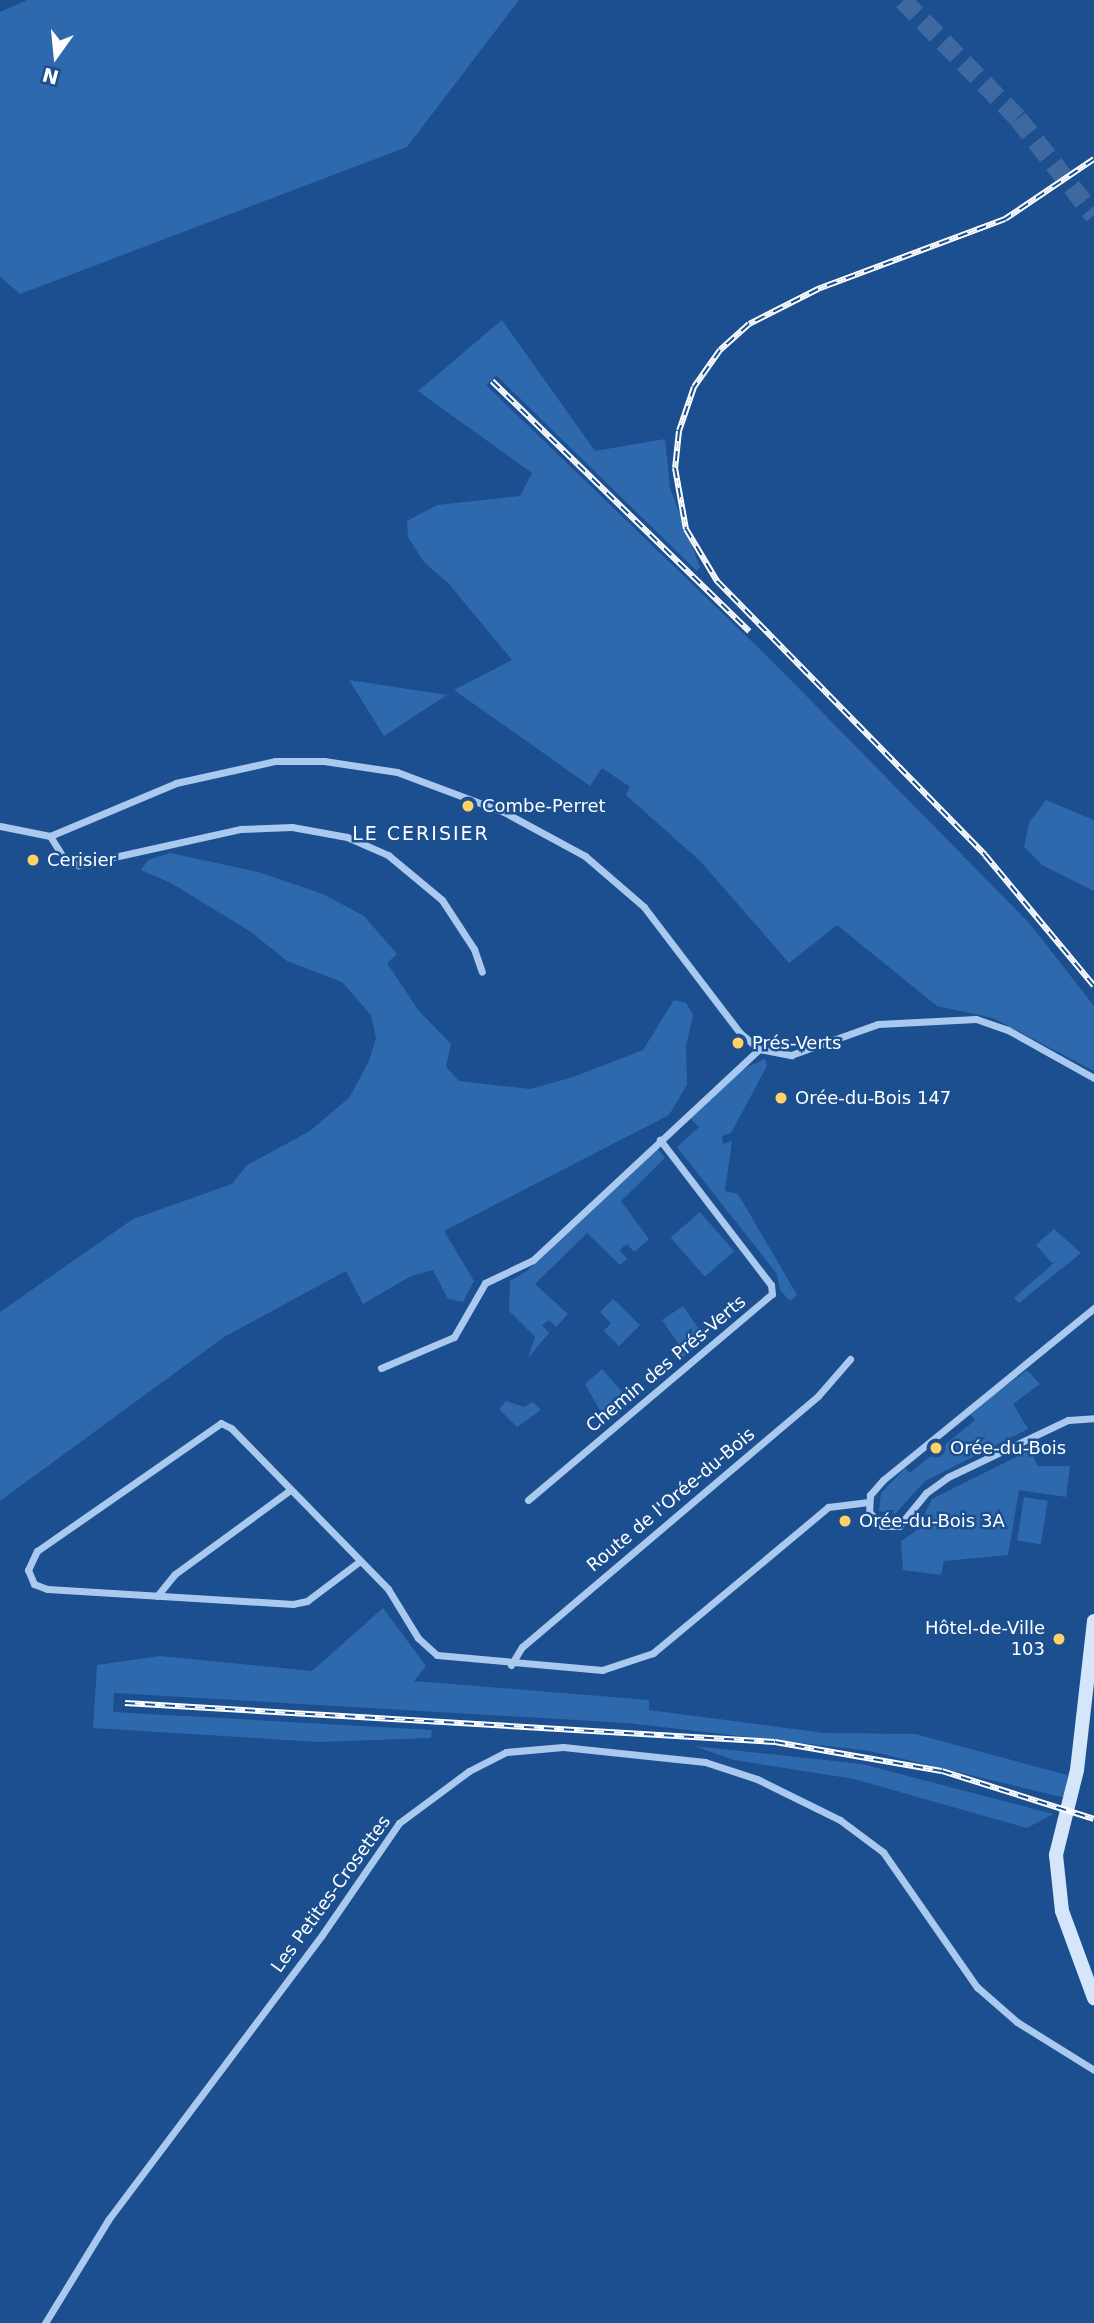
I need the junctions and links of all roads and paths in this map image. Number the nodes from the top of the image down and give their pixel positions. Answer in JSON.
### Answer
{"nodes":[{"id":1,"x":0,"y":827,"type":"edge"},
{"id":2,"x":50,"y":836,"type":"junction"},
{"id":3,"x":482,"y":972,"type":"dead end"},
{"id":4,"x":759,"y":1049,"type":"junction"},
{"id":5,"x":1094,"y":1077,"type":"edge"},
{"id":6,"x":660,"y":1140,"type":"junction"},
{"id":7,"x":1094,"y":1308,"type":"edge"},
{"id":8,"x":850,"y":1359,"type":"dead end"},
{"id":9,"x":381,"y":1368,"type":"dead end"},
{"id":10,"x":1094,"y":1418,"type":"edge"},
{"id":11,"x":289,"y":1490,"type":"junction"},
{"id":12,"x":528,"y":1500,"type":"dead end"},
{"id":13,"x":867,"y":1502,"type":"junction"},
{"id":14,"x":360,"y":1561,"type":"junction"},
{"id":15,"x":157,"y":1595,"type":"junction"},
{"id":16,"x":1094,"y":1621,"type":"edge"},
{"id":17,"x":512,"y":1665,"type":"junction"},
{"id":18,"x":1094,"y":1998,"type":"edge"},
{"id":19,"x":1094,"y":2070,"type":"edge"},
{"id":20,"x":45,"y":2323,"type":"edge"}],
"edges":[{"from":1,"to":2,"type":"street"},
{"from":2,"to":3,"type":"street"},
{"from":2,"to":4,"type":"street"},
{"from":4,"to":5,"type":"street"},
{"from":4,"to":6,"type":"street"},
{"from":6,"to":9,"type":"street"},
{"from":6,"to":12,"type":"street","name":"Chemin des Prés-Verts"},
{"from":7,"to":13,"type":"street"},
{"from":8,"to":17,"type":"street","name":"Route de l'Orée-du-Bois"},
{"from":10,"to":13,"type":"street"},
{"from":11,"to":14,"type":"street"},
{"from":11,"to":15,"type":"street"},
{"from":11,"to":15,"type":"street"},
{"from":13,"to":17,"type":"street"},
{"from":14,"to":15,"type":"street"},
{"from":14,"to":17,"type":"street"},
{"from":16,"to":18,"type":"main road"},
{"from":19,"to":20,"type":"street","name":"Les Petites-Crosettes"}]}
